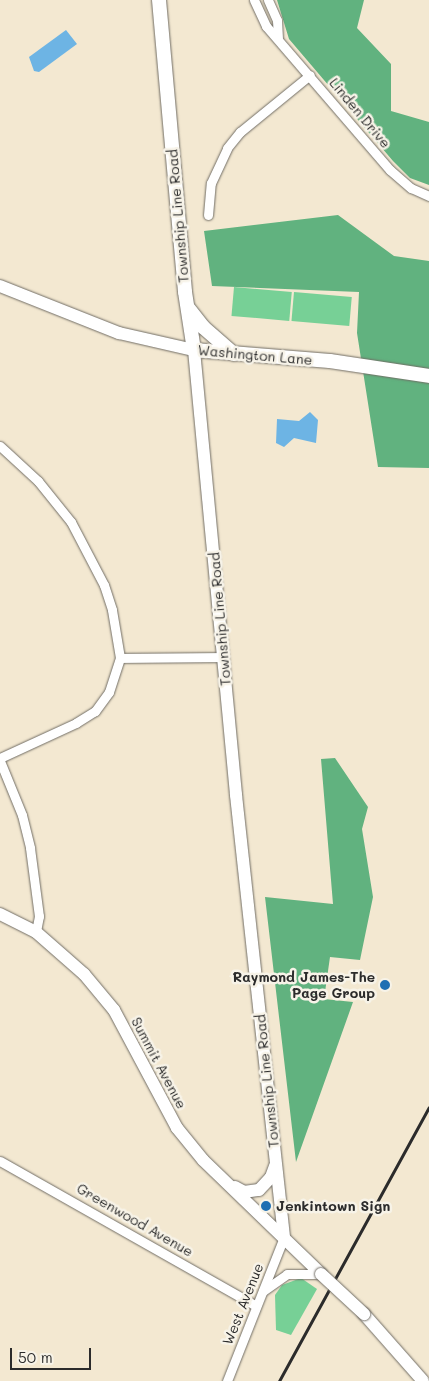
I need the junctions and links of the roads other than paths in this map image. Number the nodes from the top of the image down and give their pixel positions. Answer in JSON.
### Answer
{"nodes":[{"id":1,"x":158,"y":0,"type":"edge"},
{"id":2,"x":254,"y":0,"type":"edge"},
{"id":3,"x":268,"y":0,"type":"edge"},
{"id":4,"x":278,"y":39,"type":"junction"},
{"id":5,"x":310,"y":75,"type":"junction"},
{"id":6,"x":429,"y":196,"type":"edge"},
{"id":7,"x":208,"y":215,"type":"dead end"},
{"id":8,"x":0,"y":286,"type":"edge"},
{"id":9,"x":187,"y":306,"type":"junction"},
{"id":10,"x":194,"y":350,"type":"junction"},
{"id":11,"x":234,"y":354,"type":"junction"},
{"id":12,"x":429,"y":376,"type":"edge"},
{"id":13,"x":0,"y":446,"type":"edge"},
{"id":14,"x":222,"y":657,"type":"junction"},
{"id":15,"x":120,"y":658,"type":"junction"},
{"id":16,"x":0,"y":760,"type":"edge"},
{"id":17,"x":0,"y":914,"type":"edge"},
{"id":18,"x":36,"y":932,"type":"junction"},
{"id":19,"x":0,"y":1161,"type":"edge"},
{"id":20,"x":276,"y":1164,"type":"junction"},
{"id":21,"x":228,"y":1183,"type":"junction"},
{"id":22,"x":284,"y":1237,"type":"junction"},
{"id":23,"x":321,"y":1274,"type":"junction"},
{"id":24,"x":263,"y":1291,"type":"junction"},
{"id":25,"x":256,"y":1306,"type":"junction"},
{"id":26,"x":227,"y":1381,"type":"edge"},
{"id":27,"x":423,"y":1381,"type":"edge"}],
"edges":[{"from":1,"to":9,"type":"main road","name":"Township Line Road"},
{"from":2,"to":4,"type":"street","name":"Linden Drive"},
{"from":3,"to":4,"type":"street"},
{"from":4,"to":5,"type":"street","name":"Linden Drive"},
{"from":5,"to":6,"type":"street","name":"Linden Drive"},
{"from":5,"to":7,"type":"street"},
{"from":8,"to":10,"type":"main road","name":"Washington Lane"},
{"from":9,"to":10,"type":"main road","name":"Township Line Road"},
{"from":9,"to":11,"type":"main road"},
{"from":10,"to":11,"type":"main road","name":"Washington Lane"},
{"from":10,"to":14,"type":"main road","name":"Township Line Road"},
{"from":11,"to":12,"type":"main road","name":"Washington Lane"},
{"from":13,"to":15,"type":"street"},
{"from":14,"to":15,"type":"street"},
{"from":14,"to":20,"type":"main road","name":"Township Line Road"},
{"from":15,"to":16,"type":"street"},
{"from":16,"to":18,"type":"street"},
{"from":17,"to":18,"type":"main road","name":"Summit Avenue"},
{"from":18,"to":21,"type":"main road","name":"Summit Avenue"},
{"from":19,"to":25,"type":"street","name":"Greenwood Avenue"},
{"from":20,"to":21,"type":"main road"},
{"from":20,"to":22,"type":"main road","name":"Township Line Road"},
{"from":21,"to":22,"type":"main road","name":"Summit Avenue"},
{"from":22,"to":23,"type":"main road"},
{"from":22,"to":24,"type":"street","name":"West Avenue"},
{"from":23,"to":24,"type":"street"},
{"from":23,"to":27,"type":"main road","bridge":true},
{"from":24,"to":25,"type":"street","name":"West Avenue"},
{"from":25,"to":26,"type":"street","name":"West Avenue"}]}
